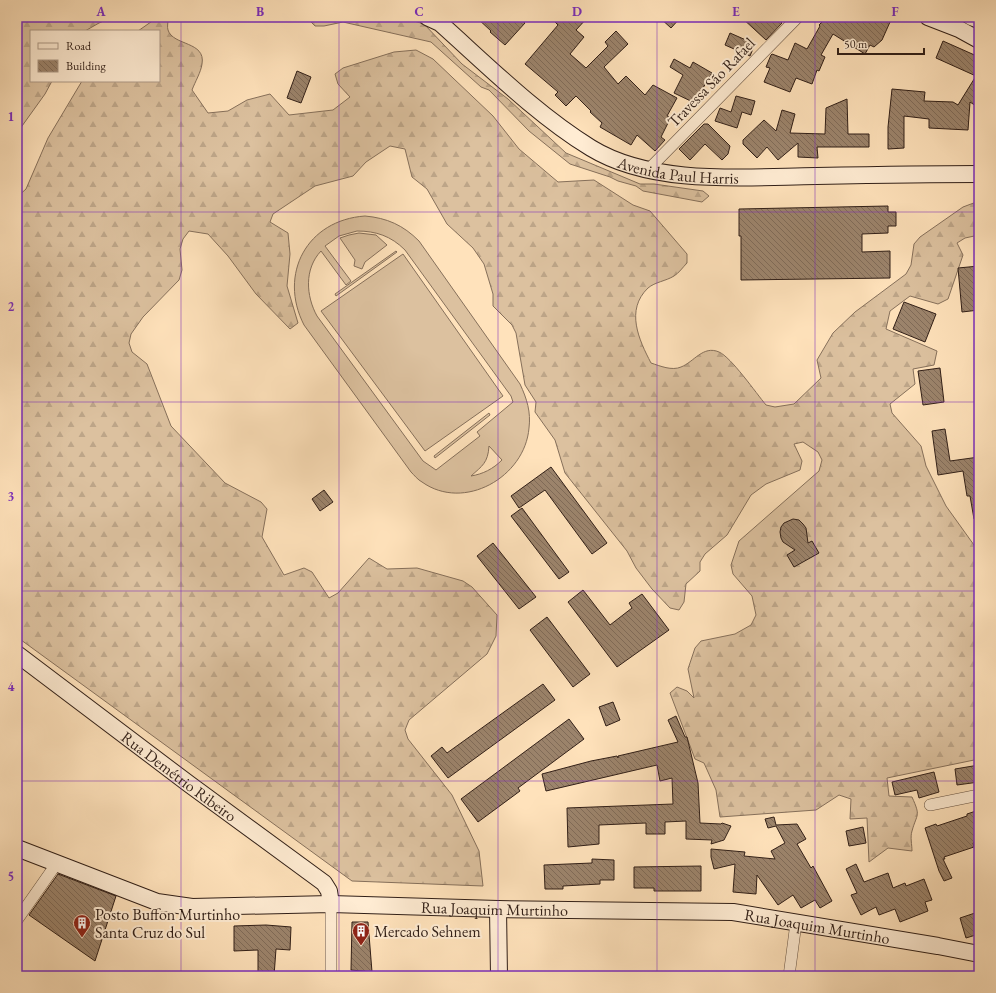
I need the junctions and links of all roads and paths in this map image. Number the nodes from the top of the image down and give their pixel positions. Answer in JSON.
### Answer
{"nodes":[{"id":1,"x":428,"y":17,"type":"edge"},
{"id":2,"x":798,"y":17,"type":"edge"},
{"id":3,"x":971,"y":17,"type":"edge"},
{"id":4,"x":935,"y":18,"type":"edge"},
{"id":5,"x":979,"y":20,"type":"edge"},
{"id":6,"x":959,"y":29,"type":"junction"},
{"id":7,"x":979,"y":35,"type":"edge"},
{"id":8,"x":979,"y":40,"type":"edge"},
{"id":9,"x":648,"y":170,"type":"junction"},
{"id":10,"x":979,"y":174,"type":"edge"},
{"id":11,"x":17,"y":654,"type":"edge"},
{"id":12,"x":979,"y":795,"type":"edge"},
{"id":13,"x":930,"y":805,"type":"dead end"},
{"id":14,"x":17,"y":848,"type":"edge"},
{"id":15,"x":57,"y":863,"type":"junction"},
{"id":16,"x":331,"y":904,"type":"junction"},
{"id":17,"x":498,"y":909,"type":"junction"},
{"id":18,"x":17,"y":920,"type":"edge"},
{"id":19,"x":796,"y":923,"type":"junction"},
{"id":20,"x":979,"y":954,"type":"edge"},
{"id":21,"x":331,"y":976,"type":"edge"},
{"id":22,"x":499,"y":976,"type":"edge"},
{"id":23,"x":789,"y":976,"type":"edge"}],
"edges":[{"from":1,"to":9,"type":"main road","name":"Avenida Paul Harris"},
{"from":2,"to":9,"type":"street","name":"Travessa São Rafael"},
{"from":3,"to":5,"type":"main road"},
{"from":4,"to":6,"type":"main road"},
{"from":6,"to":7,"type":"main road"},
{"from":6,"to":8,"type":"main road"},
{"from":9,"to":10,"type":"main road","name":"Avenida Paul Harris"},
{"from":11,"to":16,"type":"main road","name":"Rua Demétrio Ribeiro"},
{"from":12,"to":13,"type":"street"},
{"from":14,"to":15,"type":"main road","name":"Rua Joaquim Murtinho"},
{"from":15,"to":16,"type":"main road","name":"Rua Joaquim Murtinho"},
{"from":15,"to":18,"type":"street"},
{"from":16,"to":17,"type":"main road","name":"Rua Joaquim Murtinho"},
{"from":16,"to":21,"type":"street"},
{"from":17,"to":19,"type":"main road","name":"Rua Joaquim Murtinho"},
{"from":17,"to":22,"type":"main road"},
{"from":19,"to":20,"type":"main road","name":"Rua Joaquim Murtinho"},
{"from":19,"to":23,"type":"street"}]}
